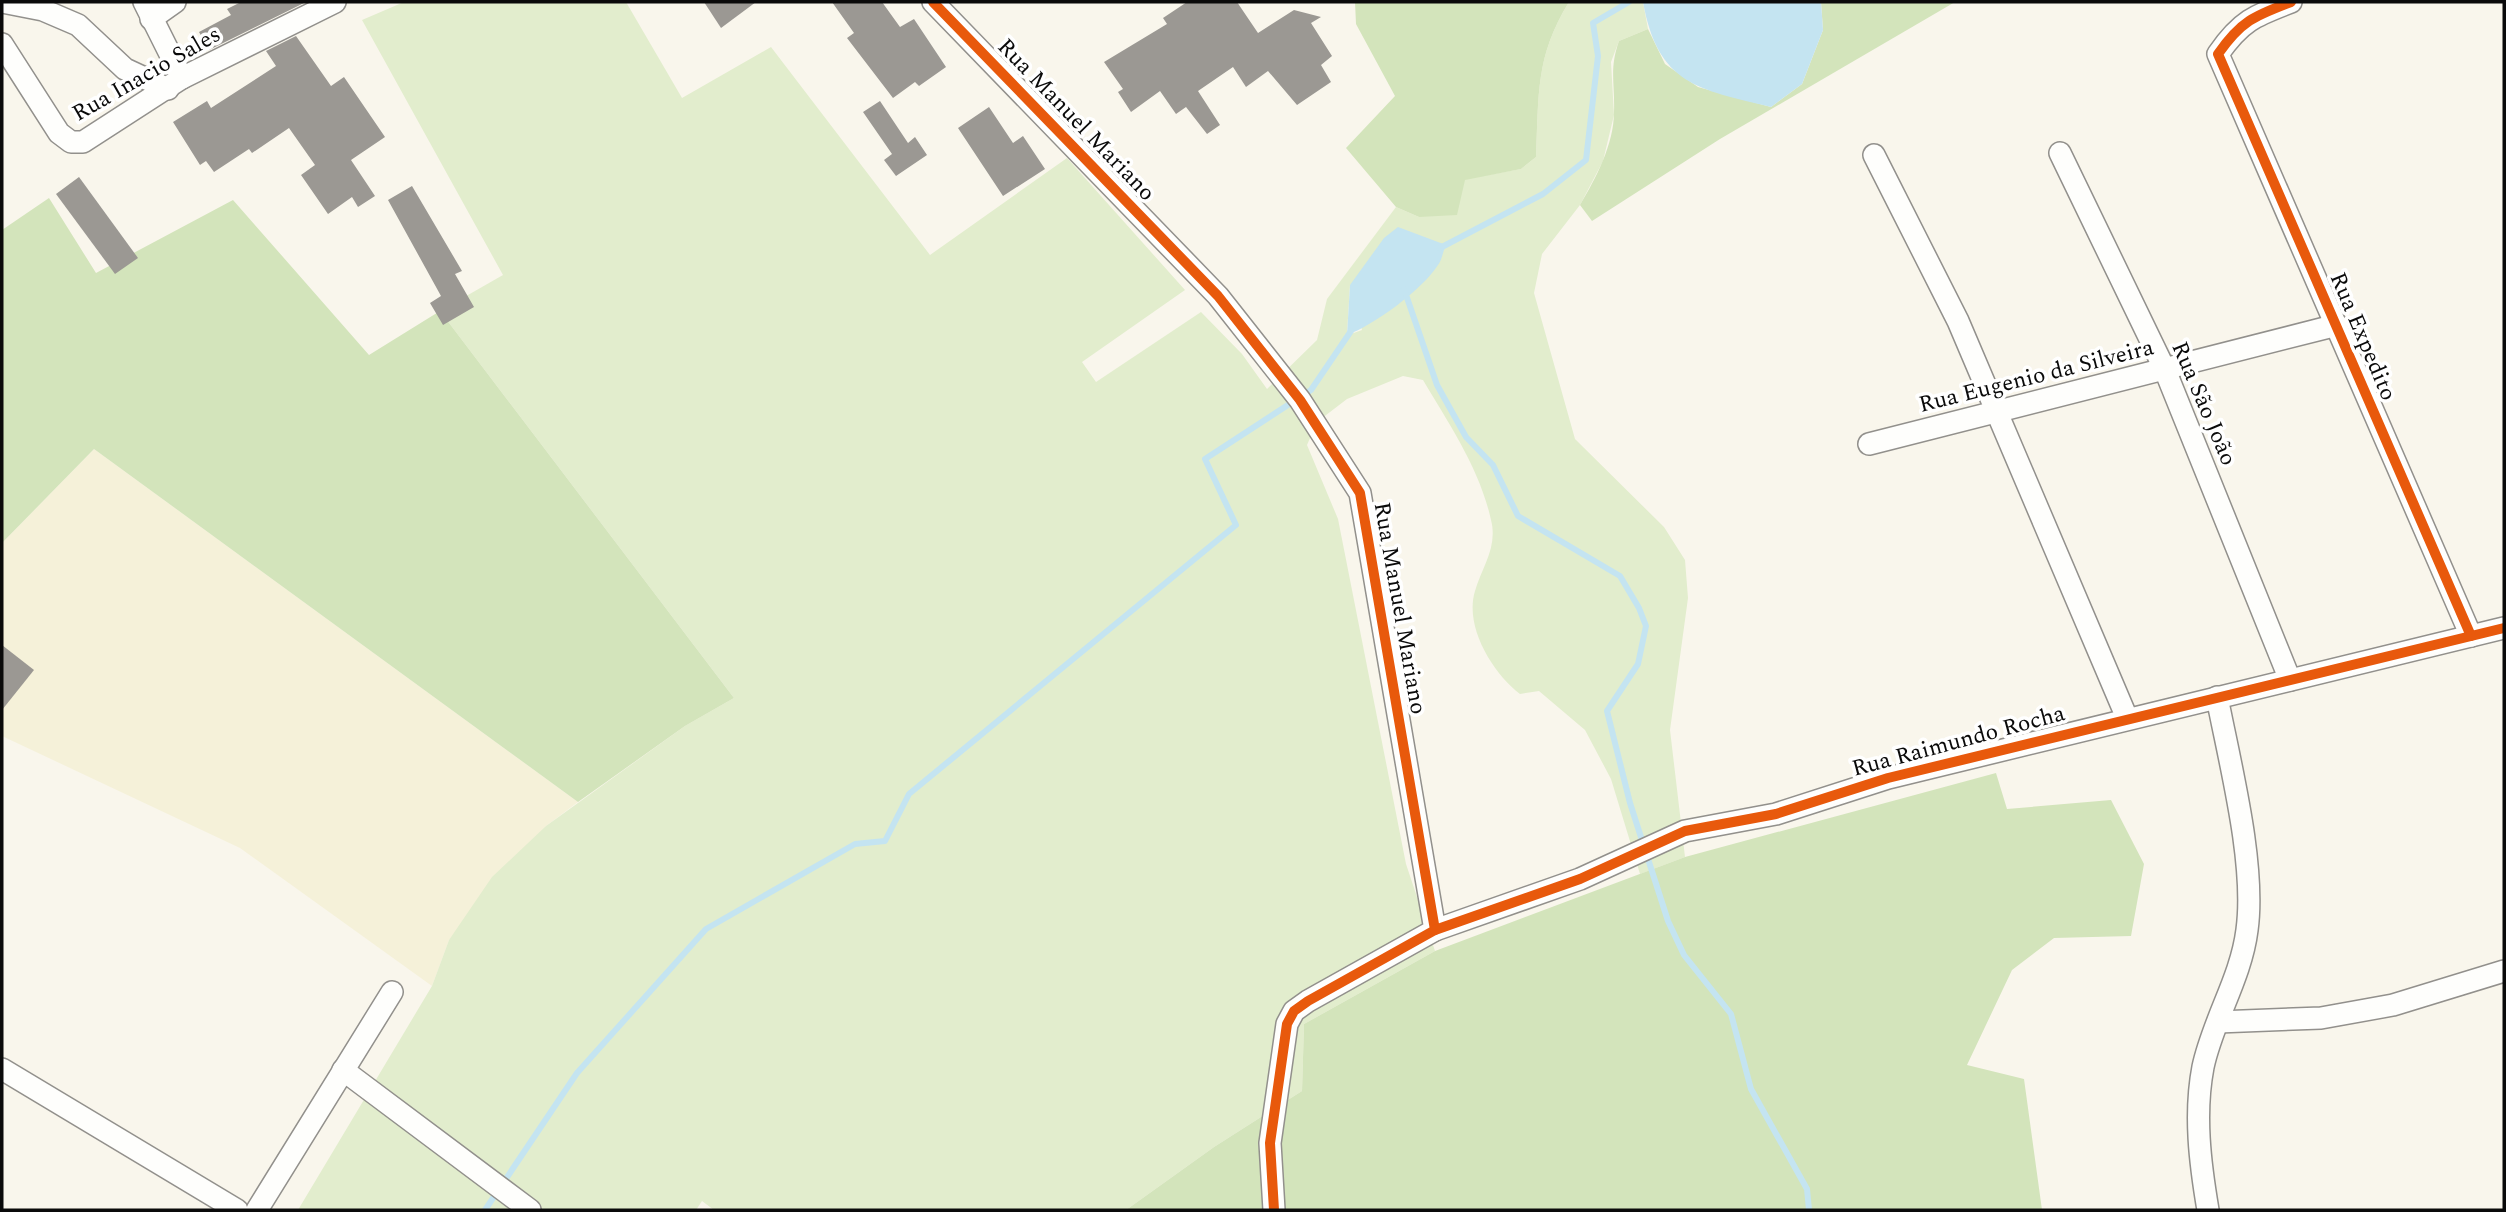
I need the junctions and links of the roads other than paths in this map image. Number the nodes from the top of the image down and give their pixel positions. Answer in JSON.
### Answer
{"nodes":[{"id":1,"x":2,"y":2,"type":"edge"},
{"id":2,"x":175,"y":2,"type":"edge"},
{"id":3,"x":335,"y":2,"type":"edge"},
{"id":4,"x":933,"y":2,"type":"edge"},
{"id":5,"x":2291,"y":2,"type":"edge"},
{"id":6,"x":147,"y":10,"type":"edge"},
{"id":7,"x":2,"y":44,"type":"edge"},
{"id":8,"x":175,"y":84,"type":"junction"},
{"id":9,"x":2060,"y":153,"type":"dead end"},
{"id":10,"x":1874,"y":155,"type":"dead end"},
{"id":11,"x":2337,"y":325,"type":"junction"},
{"id":12,"x":2165,"y":370,"type":"junction"},
{"id":13,"x":1998,"y":411,"type":"junction"},
{"id":14,"x":1869,"y":444,"type":"dead end"},
{"id":15,"x":2504,"y":628,"type":"edge"},
{"id":16,"x":2471,"y":636,"type":"junction"},
{"id":17,"x":2290,"y":680,"type":"junction"},
{"id":18,"x":2217,"y":698,"type":"junction"},
{"id":19,"x":2127,"y":718,"type":"junction"},
{"id":20,"x":1435,"y":930,"type":"junction"},
{"id":21,"x":2504,"y":971,"type":"edge"},
{"id":22,"x":393,"y":992,"type":"dead end"},
{"id":23,"x":2218,"y":1023,"type":"junction"},
{"id":24,"x":2,"y":1069,"type":"edge"},
{"id":25,"x":343,"y":1070,"type":"junction"},
{"id":26,"x":237,"y":1210,"type":"edge"},
{"id":27,"x":257,"y":1210,"type":"edge"},
{"id":28,"x":530,"y":1210,"type":"edge"},
{"id":29,"x":1274,"y":1210,"type":"edge"},
{"id":30,"x":2208,"y":1210,"type":"edge"}],
"edges":[{"from":1,"to":8,"type":"street"},
{"from":2,"to":6,"type":"street"},
{"from":3,"to":8,"type":"street","name":"Rua Inacio Sales"},
{"from":4,"to":20,"type":"street","name":"Rua Manuel Mariano"},
{"from":5,"to":11,"type":"street","name":"Rua Expedito"},
{"from":6,"to":8,"type":"street"},
{"from":7,"to":8,"type":"street","name":"Rua Inacio Sales"},
{"from":9,"to":12,"type":"street","name":"Rua São João"},
{"from":10,"to":13,"type":"street"},
{"from":11,"to":12,"type":"street","name":"Rua Eugenio da Silveira"},
{"from":11,"to":16,"type":"street","name":"Rua Expedito"},
{"from":12,"to":13,"type":"street","name":"Rua Eugenio da Silveira"},
{"from":12,"to":17,"type":"street","name":"Rua São João"},
{"from":13,"to":14,"type":"street","name":"Rua Eugenio da Silveira"},
{"from":13,"to":19,"type":"street"},
{"from":15,"to":16,"type":"street","name":"Rua Raimundo Rocha"},
{"from":16,"to":17,"type":"street","name":"Rua Raimundo Rocha"},
{"from":17,"to":18,"type":"street","name":"Rua Raimundo Rocha"},
{"from":18,"to":19,"type":"street","name":"Rua Raimundo Rocha"},
{"from":18,"to":23,"type":"street"},
{"from":19,"to":20,"type":"street","name":"Rua Raimundo Rocha"},
{"from":20,"to":29,"type":"street"},
{"from":21,"to":23,"type":"street"},
{"from":22,"to":25,"type":"street"},
{"from":23,"to":30,"type":"street"},
{"from":24,"to":26,"type":"street"},
{"from":25,"to":27,"type":"street"},
{"from":25,"to":28,"type":"street"}]}
